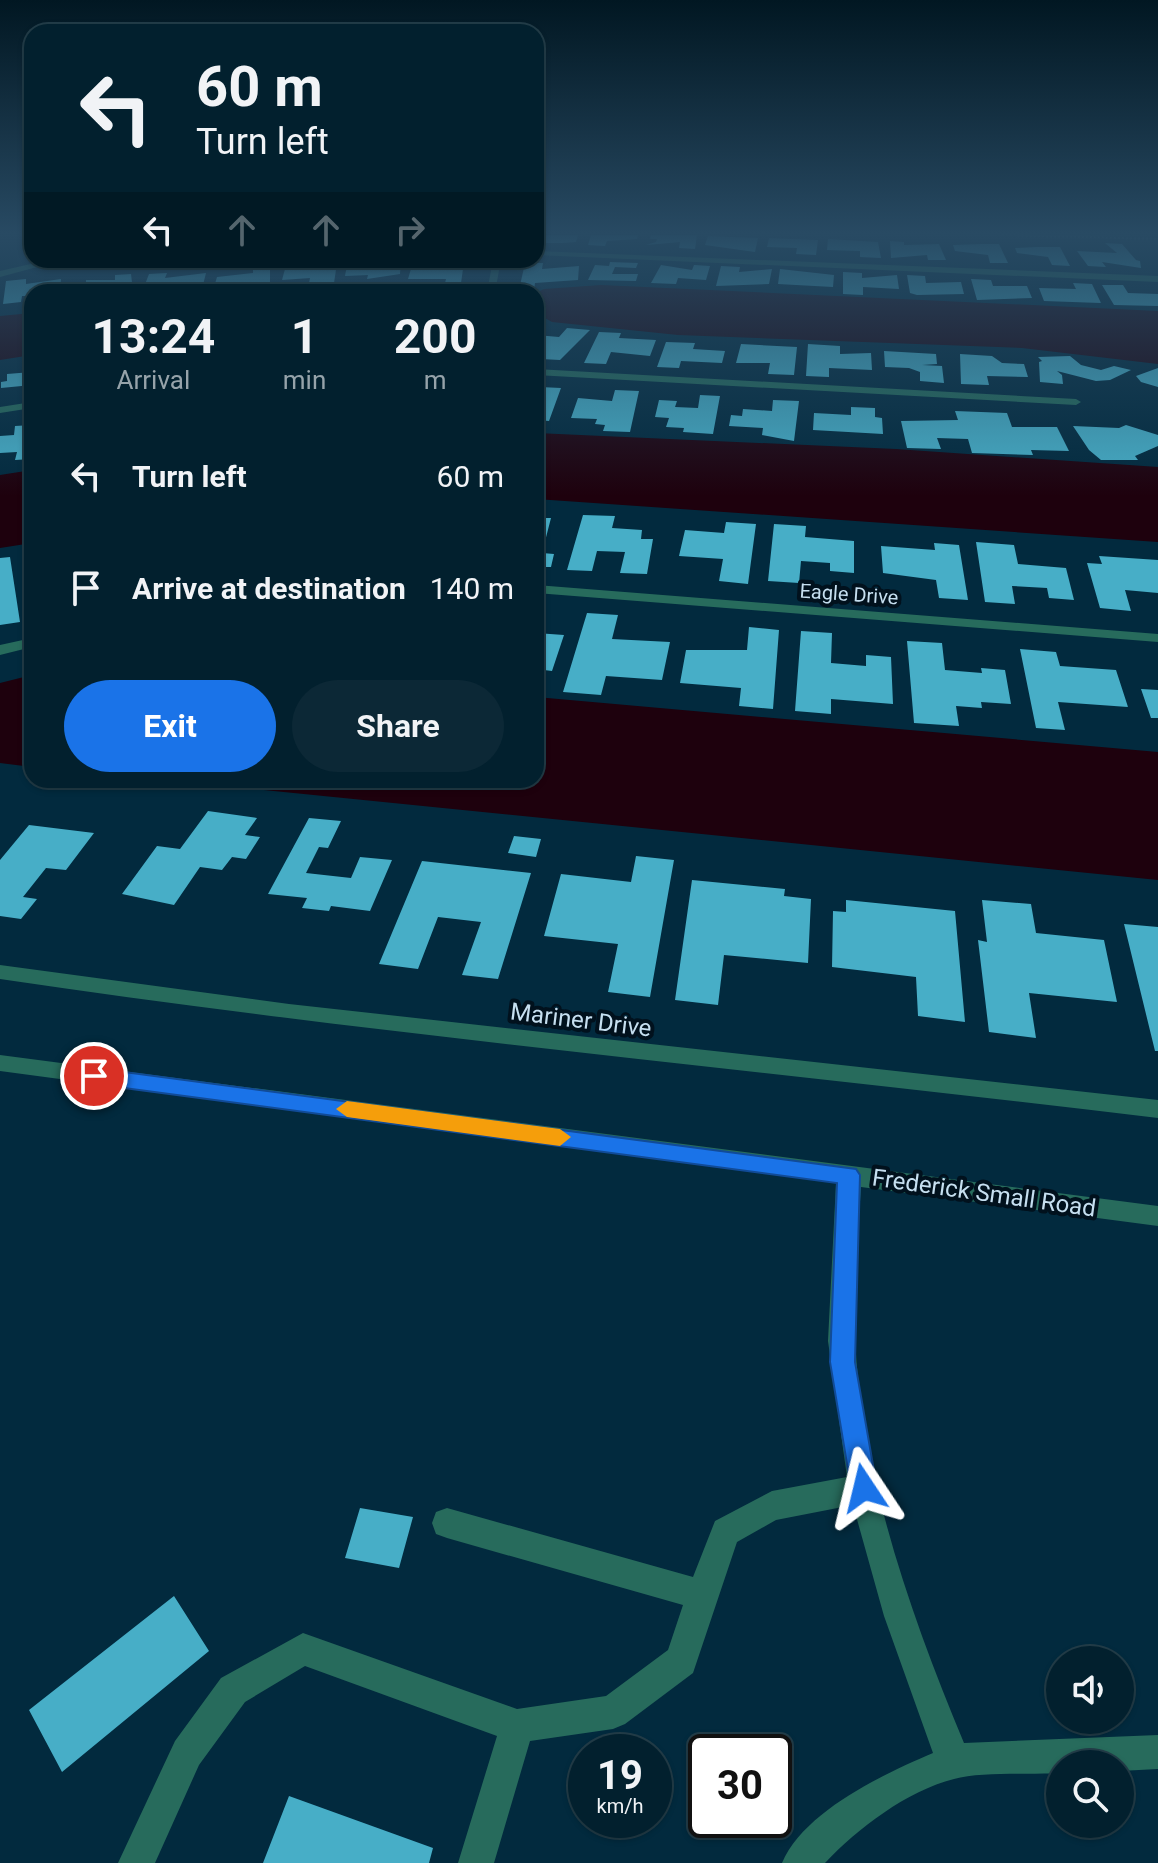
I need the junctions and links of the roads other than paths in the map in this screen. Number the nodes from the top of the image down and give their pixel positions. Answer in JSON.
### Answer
{"nodes":[{"id":1,"x":544,"y":372,"type":"edge"},
{"id":2,"x":1076,"y":402,"type":"dead end"},
{"id":3,"x":24,"y":406,"type":"edge"},
{"id":4,"x":0,"y":410,"type":"edge"},
{"id":5,"x":544,"y":590,"type":"edge"},
{"id":6,"x":1158,"y":638,"type":"edge"},
{"id":7,"x":24,"y":644,"type":"edge"},
{"id":8,"x":0,"y":650,"type":"edge"},
{"id":9,"x":0,"y":972,"type":"edge"},
{"id":10,"x":0,"y":1063,"type":"edge"},
{"id":11,"x":1158,"y":1109,"type":"edge"},
{"id":12,"x":849,"y":1175,"type":"junction"},
{"id":13,"x":1158,"y":1216,"type":"edge"},
{"id":14,"x":864,"y":1488,"type":"junction"},
{"id":15,"x":447,"y":1523,"type":"dead end"},
{"id":16,"x":702,"y":1595,"type":"junction"},
{"id":17,"x":517,"y":1726,"type":"junction"},
{"id":18,"x":1158,"y":1752,"type":"edge"},
{"id":19,"x":954,"y":1761,"type":"junction"},
{"id":20,"x":136,"y":1863,"type":"edge"},
{"id":21,"x":476,"y":1863,"type":"edge"},
{"id":22,"x":800,"y":1863,"type":"edge"}],
"edges":[{"from":1,"to":2,"type":"street"},
{"from":3,"to":4,"type":"street"},
{"from":5,"to":6,"type":"street","name":"Eagle Drive"},
{"from":7,"to":8,"type":"street"},
{"from":9,"to":11,"type":"street","name":"Mariner Drive"},
{"from":10,"to":12,"type":"street","name":"Frederick Small Road"},
{"from":12,"to":13,"type":"street","name":"Frederick Small Road"},
{"from":12,"to":14,"type":"street"},
{"from":14,"to":16,"type":"street"},
{"from":14,"to":19,"type":"street"},
{"from":15,"to":16,"type":"street"},
{"from":16,"to":17,"type":"street"},
{"from":17,"to":20,"type":"street"},
{"from":17,"to":21,"type":"street"},
{"from":18,"to":19,"type":"street"},
{"from":19,"to":22,"type":"street"}]}
